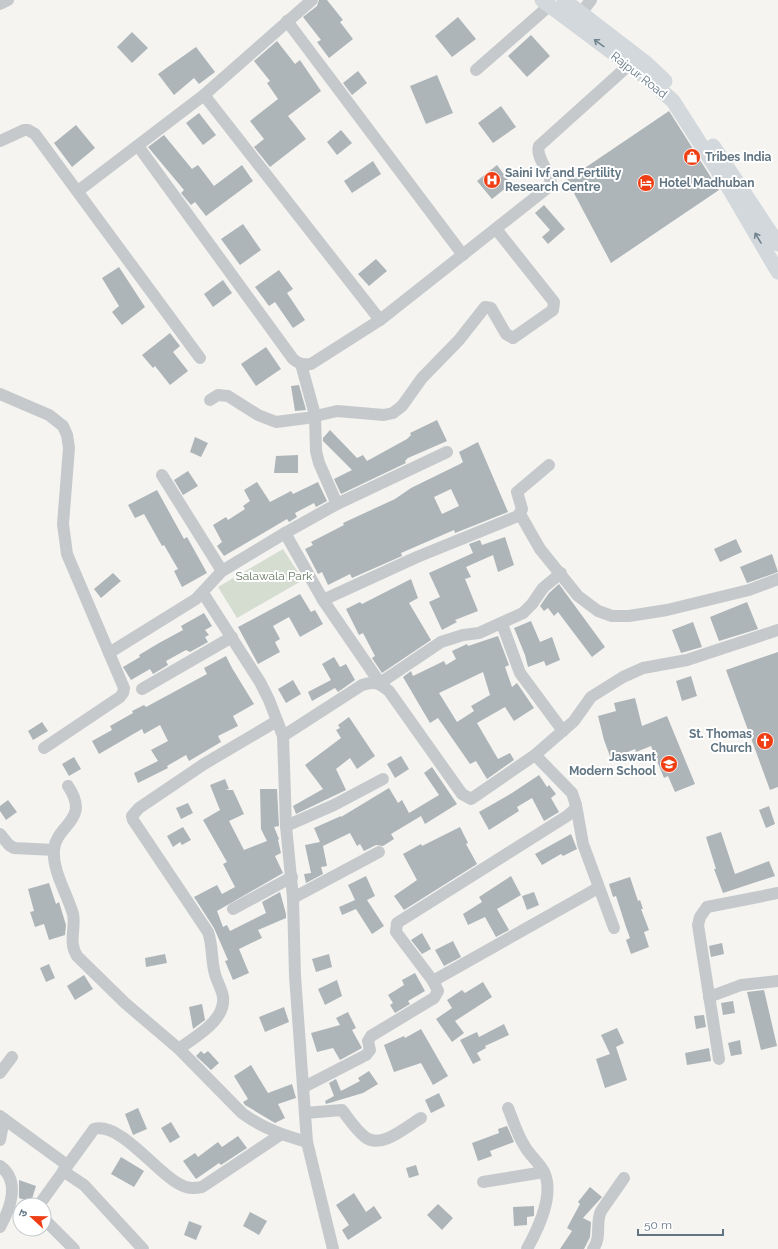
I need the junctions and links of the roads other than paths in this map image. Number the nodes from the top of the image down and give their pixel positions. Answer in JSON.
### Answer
{"nodes":[{"id":1,"x":8,"y":0,"type":"edge"},
{"id":2,"x":312,"y":0,"type":"edge"},
{"id":3,"x":564,"y":0,"type":"edge"},
{"id":4,"x":591,"y":0,"type":"edge"},
{"id":5,"x":545,"y":3,"type":"edge"},
{"id":6,"x":0,"y":4,"type":"edge"},
{"id":7,"x":581,"y":13,"type":"junction"},
{"id":8,"x":287,"y":21,"type":"junction"},
{"id":9,"x":629,"y":65,"type":"junction"},
{"id":10,"x":476,"y":70,"type":"dead end"},
{"id":11,"x":204,"y":95,"type":"junction"},
{"id":12,"x":0,"y":141,"type":"edge"},
{"id":13,"x":138,"y":146,"type":"junction"},
{"id":14,"x":78,"y":191,"type":"junction"},
{"id":15,"x":496,"y":229,"type":"junction"},
{"id":16,"x":778,"y":244,"type":"edge"},
{"id":17,"x":463,"y":255,"type":"junction"},
{"id":18,"x":778,"y":272,"type":"edge"},
{"id":19,"x":380,"y":320,"type":"junction"},
{"id":20,"x":200,"y":358,"type":"dead end"},
{"id":21,"x":301,"y":364,"type":"junction"},
{"id":22,"x":0,"y":394,"type":"edge"},
{"id":23,"x":210,"y":400,"type":"dead end"},
{"id":24,"x":315,"y":415,"type":"junction"},
{"id":25,"x":447,"y":452,"type":"dead end"},
{"id":26,"x":549,"y":465,"type":"dead end"},
{"id":27,"x":162,"y":475,"type":"dead end"},
{"id":28,"x":337,"y":504,"type":"junction"},
{"id":29,"x":520,"y":514,"type":"junction"},
{"id":30,"x":285,"y":533,"type":"junction"},
{"id":31,"x":222,"y":571,"type":"junction"},
{"id":32,"x":561,"y":573,"type":"junction"},
{"id":33,"x":778,"y":579,"type":"edge"},
{"id":34,"x":203,"y":593,"type":"junction"},
{"id":35,"x":323,"y":600,"type":"junction"},
{"id":36,"x":502,"y":624,"type":"junction"},
{"id":37,"x":778,"y":630,"type":"edge"},
{"id":38,"x":232,"y":636,"type":"junction"},
{"id":39,"x":110,"y":653,"type":"junction"},
{"id":40,"x":380,"y":683,"type":"junction"},
{"id":41,"x":142,"y":689,"type":"dead end"},
{"id":42,"x":277,"y":721,"type":"junction"},
{"id":43,"x":563,"y":731,"type":"junction"},
{"id":44,"x":283,"y":736,"type":"junction"},
{"id":45,"x":44,"y":748,"type":"dead end"},
{"id":46,"x":536,"y":755,"type":"junction"},
{"id":47,"x":383,"y":779,"type":"dead end"},
{"id":48,"x":68,"y":786,"type":"dead end"},
{"id":49,"x":576,"y":805,"type":"junction"},
{"id":50,"x":286,"y":826,"type":"junction"},
{"id":51,"x":0,"y":834,"type":"edge"},
{"id":52,"x":54,"y":850,"type":"junction"},
{"id":53,"x":379,"y":852,"type":"dead end"},
{"id":54,"x":292,"y":877,"type":"junction"},
{"id":55,"x":598,"y":888,"type":"junction"},
{"id":56,"x":778,"y":893,"type":"edge"},
{"id":57,"x":293,"y":898,"type":"junction"},
{"id":58,"x":233,"y":909,"type":"dead end"},
{"id":59,"x":614,"y":928,"type":"dead end"},
{"id":60,"x":433,"y":981,"type":"junction"},
{"id":61,"x":778,"y":981,"type":"edge"},
{"id":62,"x":709,"y":997,"type":"junction"},
{"id":63,"x":179,"y":1049,"type":"junction"},
{"id":64,"x":12,"y":1057,"type":"dead end"},
{"id":65,"x":719,"y":1060,"type":"dead end"},
{"id":66,"x":0,"y":1073,"type":"edge"},
{"id":67,"x":304,"y":1087,"type":"junction"},
{"id":68,"x":508,"y":1108,"type":"dead end"},
{"id":69,"x":305,"y":1113,"type":"junction"},
{"id":70,"x":2,"y":1118,"type":"edge"},
{"id":71,"x":421,"y":1118,"type":"dead end"},
{"id":72,"x":280,"y":1135,"type":"junction"},
{"id":73,"x":0,"y":1140,"type":"edge"},
{"id":74,"x":307,"y":1142,"type":"junction"},
{"id":75,"x":0,"y":1166,"type":"edge"},
{"id":76,"x":65,"y":1168,"type":"junction"},
{"id":77,"x":544,"y":1172,"type":"junction"},
{"id":78,"x":624,"y":1178,"type":"dead end"},
{"id":79,"x":483,"y":1182,"type":"dead end"},
{"id":80,"x":45,"y":1197,"type":"edge"},
{"id":81,"x":0,"y":1227,"type":"edge"},
{"id":82,"x":52,"y":1227,"type":"edge"},
{"id":83,"x":74,"y":1249,"type":"edge"},
{"id":84,"x":143,"y":1249,"type":"edge"},
{"id":85,"x":333,"y":1249,"type":"edge"},
{"id":86,"x":527,"y":1249,"type":"edge"},
{"id":87,"x":593,"y":1249,"type":"edge"}],
"edges":[{"from":1,"to":6,"type":"street"},
{"from":2,"to":8,"type":"street"},
{"from":3,"to":7,"type":"main road","name":"Rajpur Road"},
{"from":4,"to":7,"type":"street"},
{"from":9,"to":5,"type":"main road","name":"Rajpur Road","one_way":true},
{"from":5,"to":10,"type":"street"},
{"from":7,"to":16,"type":"main road","name":"Rajpur Road"},
{"from":8,"to":11,"type":"street"},
{"from":8,"to":17,"type":"street"},
{"from":9,"to":15,"type":"street"},
{"from":18,"to":9,"type":"main road","name":"Rajpur Road","one_way":true},
{"from":11,"to":13,"type":"street"},
{"from":11,"to":19,"type":"street"},
{"from":12,"to":14,"type":"street"},
{"from":13,"to":14,"type":"street"},
{"from":13,"to":21,"type":"street"},
{"from":14,"to":20,"type":"street"},
{"from":15,"to":17,"type":"street"},
{"from":15,"to":24,"type":"street"},
{"from":17,"to":19,"type":"street"},
{"from":19,"to":21,"type":"street"},
{"from":21,"to":24,"type":"street"},
{"from":22,"to":39,"type":"street"},
{"from":23,"to":24,"type":"street"},
{"from":24,"to":28,"type":"street"},
{"from":25,"to":28,"type":"street"},
{"from":26,"to":29,"type":"street"},
{"from":27,"to":31,"type":"street"},
{"from":28,"to":30,"type":"street"},
{"from":29,"to":32,"type":"street"},
{"from":29,"to":35,"type":"street"},
{"from":30,"to":31,"type":"street"},
{"from":30,"to":35,"type":"street"},
{"from":31,"to":34,"type":"street"},
{"from":32,"to":33,"type":"street"},
{"from":32,"to":36,"type":"street"},
{"from":34,"to":38,"type":"street"},
{"from":34,"to":39,"type":"street"},
{"from":35,"to":40,"type":"street"},
{"from":36,"to":40,"type":"street"},
{"from":36,"to":43,"type":"street"},
{"from":37,"to":43,"type":"street"},
{"from":38,"to":41,"type":"street"},
{"from":38,"to":42,"type":"street"},
{"from":39,"to":45,"type":"street"},
{"from":40,"to":44,"type":"street"},
{"from":40,"to":46,"type":"street"},
{"from":42,"to":44,"type":"street"},
{"from":42,"to":63,"type":"street"},
{"from":43,"to":46,"type":"street"},
{"from":44,"to":50,"type":"street"},
{"from":46,"to":49,"type":"street"},
{"from":47,"to":50,"type":"street"},
{"from":48,"to":52,"type":"street"},
{"from":49,"to":55,"type":"street"},
{"from":49,"to":60,"type":"street"},
{"from":50,"to":54,"type":"street"},
{"from":51,"to":52,"type":"street"},
{"from":52,"to":63,"type":"street"},
{"from":53,"to":57,"type":"street"},
{"from":54,"to":57,"type":"street"},
{"from":54,"to":58,"type":"street"},
{"from":55,"to":59,"type":"street"},
{"from":55,"to":60,"type":"street"},
{"from":56,"to":62,"type":"street"},
{"from":57,"to":67,"type":"street"},
{"from":60,"to":67,"type":"street"},
{"from":61,"to":62,"type":"street"},
{"from":62,"to":65,"type":"street"},
{"from":63,"to":72,"type":"street"},
{"from":64,"to":66,"type":"street"},
{"from":67,"to":69,"type":"street"},
{"from":68,"to":77,"type":"street"},
{"from":69,"to":71,"type":"street"},
{"from":69,"to":74,"type":"street"},
{"from":70,"to":73,"type":"street"},
{"from":70,"to":76,"type":"street"},
{"from":72,"to":74,"type":"street"},
{"from":72,"to":76,"type":"street"},
{"from":74,"to":85,"type":"street"},
{"from":75,"to":81,"type":"street"},
{"from":76,"to":80,"type":"street"},
{"from":76,"to":84,"type":"street"},
{"from":77,"to":79,"type":"street"},
{"from":77,"to":86,"type":"street"},
{"from":78,"to":87,"type":"street"},
{"from":82,"to":83,"type":"street"}]}
